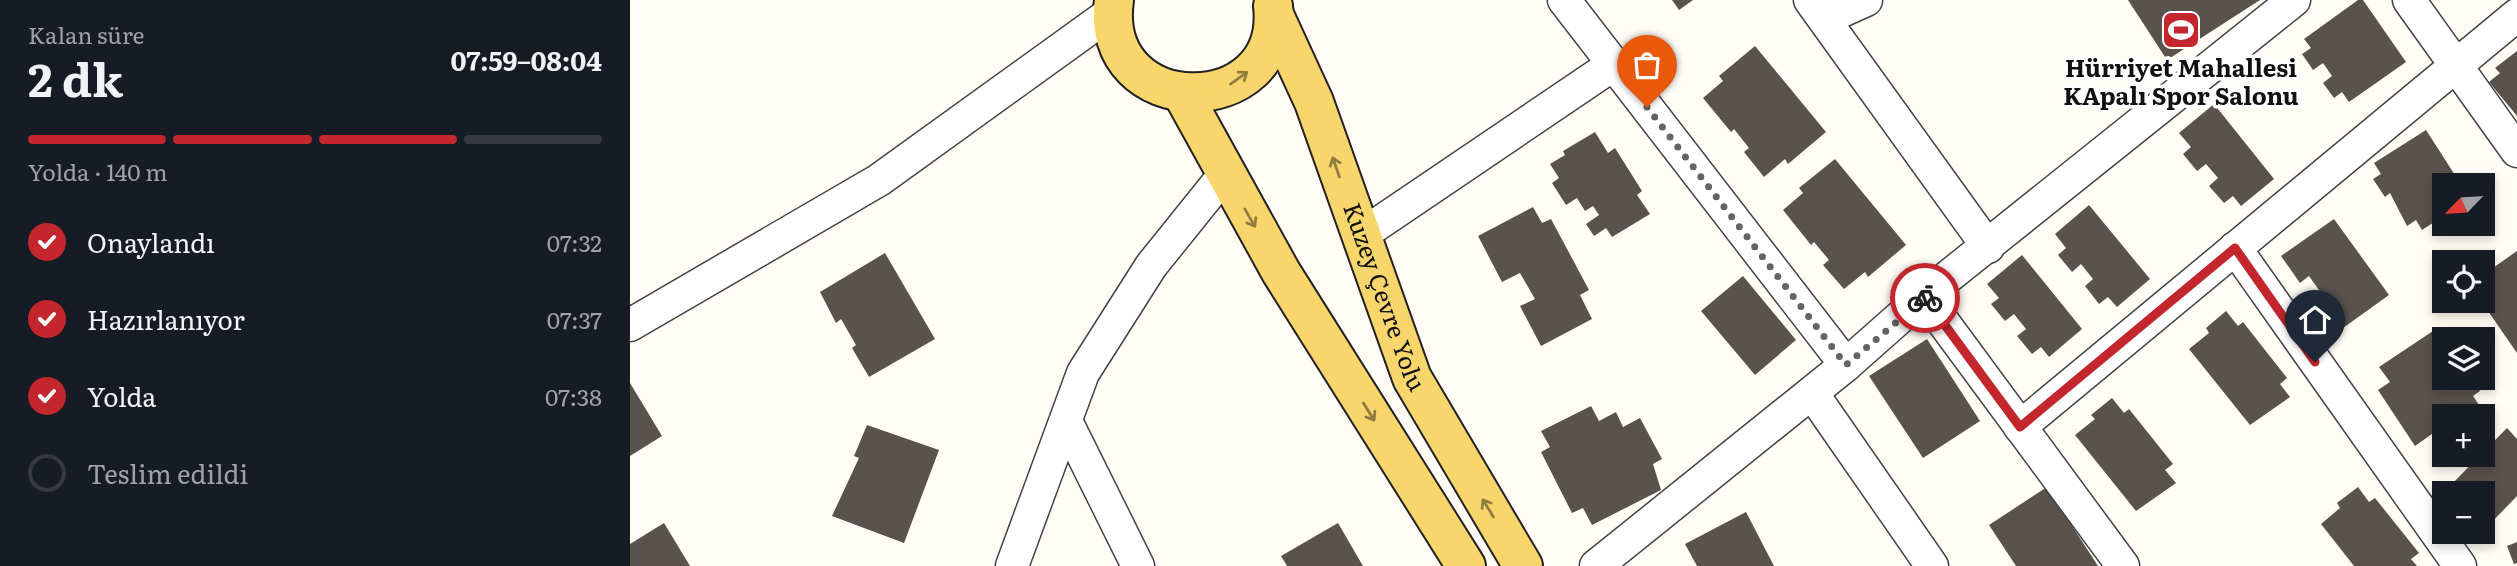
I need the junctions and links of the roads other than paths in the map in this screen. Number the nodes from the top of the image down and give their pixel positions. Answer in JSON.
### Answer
{"nodes":[{"id":1,"x":1564,"y":0,"type":"edge"},
{"id":2,"x":1866,"y":0,"type":"edge"},
{"id":3,"x":2294,"y":0,"type":"edge"},
{"id":4,"x":2409,"y":0,"type":"edge"},
{"id":5,"x":1113,"y":3,"type":"edge"},
{"id":6,"x":1273,"y":7,"type":"edge"},
{"id":7,"x":1817,"y":9,"type":"edge"},
{"id":8,"x":2517,"y":15,"type":"edge"},
{"id":9,"x":1614,"y":64,"type":"junction"},
{"id":10,"x":2455,"y":66,"type":"junction"},
{"id":11,"x":1182,"y":93,"type":"junction"},
{"id":12,"x":2517,"y":151,"type":"edge"},
{"id":13,"x":1225,"y":174,"type":"junction"},
{"id":14,"x":1360,"y":236,"type":"junction"},
{"id":15,"x":1988,"y":247,"type":"junction"},
{"id":16,"x":2235,"y":248,"type":"junction"},
{"id":17,"x":1924,"y":296,"type":"junction"},
{"id":18,"x":630,"y":325,"type":"edge"},
{"id":19,"x":1846,"y":365,"type":"junction"},
{"id":20,"x":1812,"y":393,"type":"junction"},
{"id":21,"x":1066,"y":421,"type":"junction"},
{"id":22,"x":2020,"y":427,"type":"junction"},
{"id":23,"x":1012,"y":566,"type":"edge"},
{"id":24,"x":1138,"y":566,"type":"edge"},
{"id":25,"x":1466,"y":566,"type":"edge"},
{"id":26,"x":1523,"y":566,"type":"edge"},
{"id":27,"x":1596,"y":566,"type":"edge"},
{"id":28,"x":1932,"y":566,"type":"edge"},
{"id":29,"x":2123,"y":566,"type":"edge"},
{"id":30,"x":2460,"y":566,"type":"edge"}],
"edges":[{"from":1,"to":9,"type":"street"},
{"from":2,"to":7,"type":"street"},
{"from":3,"to":15,"type":"street"},
{"from":4,"to":10,"type":"street"},
{"from":5,"to":11,"type":"main road"},
{"from":5,"to":18,"type":"street"},
{"from":11,"to":6,"type":"main road","one_way":true},
{"from":14,"to":6,"type":"main road","name":"Kuzey Çevre Yolu","one_way":true},
{"from":7,"to":15,"type":"street"},
{"from":8,"to":10,"type":"street"},
{"from":9,"to":14,"type":"street"},
{"from":9,"to":19,"type":"street"},
{"from":10,"to":12,"type":"street"},
{"from":10,"to":16,"type":"street"},
{"from":11,"to":13,"type":"main road"},
{"from":13,"to":21,"type":"street"},
{"from":13,"to":25,"type":"main road","one_way":true},
{"from":26,"to":14,"type":"main road","name":"Kuzey Çevre Yolu","one_way":true},
{"from":15,"to":17,"type":"street"},
{"from":16,"to":22,"type":"street"},
{"from":16,"to":30,"type":"street"},
{"from":17,"to":19,"type":"street"},
{"from":17,"to":22,"type":"street"},
{"from":19,"to":20,"type":"street"},
{"from":20,"to":27,"type":"street"},
{"from":20,"to":28,"type":"street"},
{"from":21,"to":23,"type":"street"},
{"from":21,"to":24,"type":"street"},
{"from":22,"to":29,"type":"street"}]}
